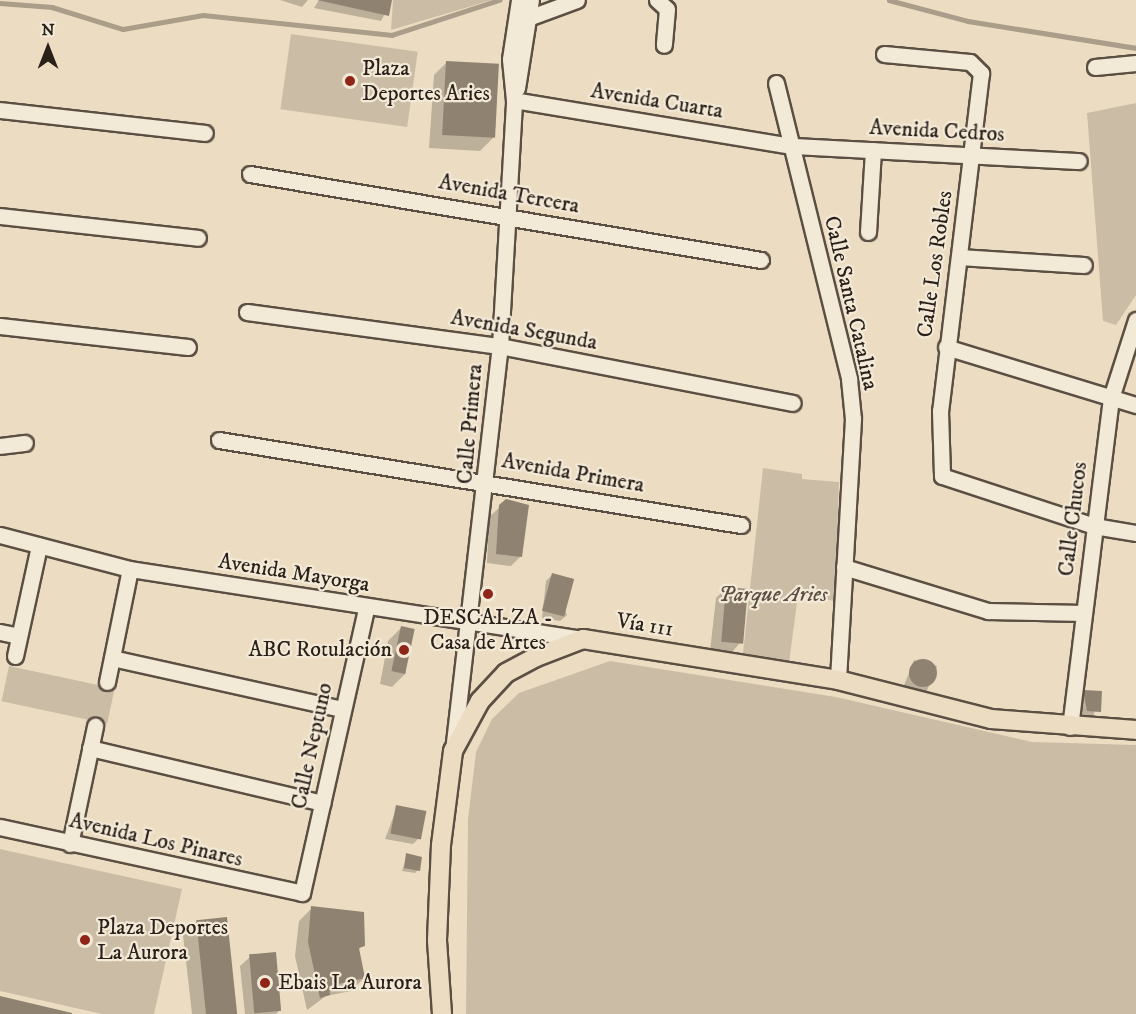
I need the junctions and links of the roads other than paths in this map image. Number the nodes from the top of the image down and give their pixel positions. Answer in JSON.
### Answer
{"nodes":[{"id":1,"x":577,"y":0,"type":"edge"},
{"id":2,"x":657,"y":0,"type":"edge"},
{"id":3,"x":525,"y":1,"type":"edge"},
{"id":4,"x":528,"y":18,"type":"junction"},
{"id":5,"x":664,"y":45,"type":"dead end"},
{"id":6,"x":884,"y":54,"type":"dead end"},
{"id":7,"x":1136,"y":63,"type":"edge"},
{"id":8,"x":1095,"y":67,"type":"dead end"},
{"id":9,"x":776,"y":83,"type":"dead end"},
{"id":10,"x":514,"y":100,"type":"junction"},
{"id":11,"x":0,"y":110,"type":"edge"},
{"id":12,"x":205,"y":133,"type":"dead end"},
{"id":13,"x":792,"y":146,"type":"junction"},
{"id":14,"x":873,"y":150,"type":"junction"},
{"id":15,"x":973,"y":155,"type":"junction"},
{"id":16,"x":1080,"y":161,"type":"dead end"},
{"id":17,"x":250,"y":174,"type":"dead end"},
{"id":18,"x":0,"y":216,"type":"edge"},
{"id":19,"x":509,"y":217,"type":"junction"},
{"id":20,"x":868,"y":232,"type":"dead end"},
{"id":21,"x":198,"y":238,"type":"dead end"},
{"id":22,"x":959,"y":257,"type":"junction"},
{"id":23,"x":761,"y":260,"type":"dead end"},
{"id":24,"x":1084,"y":265,"type":"dead end"},
{"id":25,"x":247,"y":312,"type":"dead end"},
{"id":26,"x":1136,"y":320,"type":"edge"},
{"id":27,"x":0,"y":326,"type":"edge"},
{"id":28,"x":500,"y":346,"type":"junction"},
{"id":29,"x":188,"y":347,"type":"dead end"},
{"id":30,"x":946,"y":347,"type":"junction"},
{"id":31,"x":1111,"y":398,"type":"junction"},
{"id":32,"x":792,"y":403,"type":"dead end"},
{"id":33,"x":1136,"y":405,"type":"edge"},
{"id":34,"x":219,"y":440,"type":"dead end"},
{"id":35,"x":25,"y":443,"type":"dead end"},
{"id":36,"x":0,"y":446,"type":"edge"},
{"id":37,"x":488,"y":480,"type":"junction"},
{"id":38,"x":741,"y":525,"type":"dead end"},
{"id":39,"x":1094,"y":526,"type":"junction"},
{"id":40,"x":1136,"y":533,"type":"edge"},
{"id":41,"x":0,"y":535,"type":"edge"},
{"id":42,"x":39,"y":546,"type":"junction"},
{"id":43,"x":844,"y":567,"type":"junction"},
{"id":44,"x":130,"y":569,"type":"junction"},
{"id":45,"x":366,"y":608,"type":"junction"},
{"id":46,"x":1084,"y":613,"type":"junction"},
{"id":47,"x":471,"y":618,"type":"junction"},
{"id":48,"x":0,"y":632,"type":"edge"},
{"id":49,"x":19,"y":636,"type":"junction"},
{"id":50,"x":583,"y":639,"type":"junction"},
{"id":51,"x":15,"y":656,"type":"dead end"},
{"id":52,"x":112,"y":658,"type":"junction"},
{"id":53,"x":838,"y":680,"type":"junction"},
{"id":54,"x":107,"y":682,"type":"dead end"},
{"id":55,"x":342,"y":709,"type":"junction"},
{"id":56,"x":95,"y":726,"type":"dead end"},
{"id":57,"x":1070,"y":727,"type":"junction"},
{"id":58,"x":1136,"y":730,"type":"edge"},
{"id":59,"x":90,"y":748,"type":"junction"},
{"id":60,"x":453,"y":751,"type":"junction"},
{"id":61,"x":323,"y":803,"type":"junction"},
{"id":62,"x":0,"y":827,"type":"edge"},
{"id":63,"x":70,"y":844,"type":"junction"},
{"id":64,"x":302,"y":893,"type":"joint"},
{"id":65,"x":442,"y":1014,"type":"edge"}],
"edges":[{"from":1,"to":4,"type":"street"},
{"from":2,"to":5,"type":"street"},
{"from":3,"to":4,"type":"street"},
{"from":3,"to":10,"type":"street"},
{"from":4,"to":10,"type":"street"},
{"from":6,"to":15,"type":"street","name":"Calle Los Robles"},
{"from":7,"to":8,"type":"street"},
{"from":9,"to":13,"type":"street","name":"Calle Santa Catalina"},
{"from":10,"to":13,"type":"street","name":"Avenida Cuarta"},
{"from":10,"to":19,"type":"street","name":"Calle Primera"},
{"from":11,"to":12,"type":"street"},
{"from":13,"to":14,"type":"street","name":"Avenida Cedros"},
{"from":13,"to":43,"type":"street","name":"Calle Santa Catalina"},
{"from":14,"to":15,"type":"street","name":"Avenida Cedros"},
{"from":14,"to":20,"type":"street"},
{"from":15,"to":16,"type":"street","name":"Avenida Cedros"},
{"from":15,"to":22,"type":"street","name":"Calle Los Robles"},
{"from":17,"to":19,"type":"street","name":"Avenida Tercera"},
{"from":18,"to":21,"type":"street"},
{"from":19,"to":23,"type":"street","name":"Avenida Tercera"},
{"from":19,"to":28,"type":"street","name":"Calle Primera"},
{"from":22,"to":24,"type":"street"},
{"from":22,"to":30,"type":"street","name":"Calle Los Robles"},
{"from":25,"to":28,"type":"street","name":"Avenida Segunda"},
{"from":26,"to":31,"type":"street","name":"Calle Chucos"},
{"from":27,"to":29,"type":"street"},
{"from":28,"to":32,"type":"street","name":"Avenida Segunda"},
{"from":28,"to":37,"type":"street","name":"Calle Primera"},
{"from":30,"to":31,"type":"street"},
{"from":30,"to":39,"type":"street","name":"Calle Los Robles"},
{"from":31,"to":33,"type":"street"},
{"from":31,"to":39,"type":"street","name":"Calle Chucos"},
{"from":34,"to":37,"type":"street","name":"Avenida Primera"},
{"from":35,"to":36,"type":"street"},
{"from":37,"to":38,"type":"street","name":"Avenida Primera"},
{"from":37,"to":47,"type":"street","name":"Calle Primera"},
{"from":39,"to":40,"type":"street"},
{"from":39,"to":46,"type":"street","name":"Calle Chucos"},
{"from":41,"to":42,"type":"street","name":"Avenida Mayorga"},
{"from":42,"to":44,"type":"street","name":"Avenida Mayorga"},
{"from":42,"to":49,"type":"street"},
{"from":43,"to":46,"type":"street"},
{"from":43,"to":53,"type":"street","name":"Calle Santa Catalina"},
{"from":44,"to":45,"type":"street","name":"Avenida Mayorga"},
{"from":44,"to":52,"type":"street"},
{"from":45,"to":47,"type":"street","name":"Avenida Mayorga"},
{"from":45,"to":55,"type":"street","name":"Calle Neptuno"},
{"from":46,"to":57,"type":"street","name":"Calle Chucos"},
{"from":47,"to":50,"type":"street","name":"Avenida Mayorga"},
{"from":47,"to":60,"type":"street","name":"Calle Primera"},
{"from":48,"to":49,"type":"street"},
{"from":49,"to":51,"type":"street"},
{"from":50,"to":53,"type":"main road","name":"Vía 111"},
{"from":50,"to":60,"type":"main road","name":"Vía 111"},
{"from":52,"to":54,"type":"street"},
{"from":52,"to":55,"type":"street"},
{"from":53,"to":57,"type":"main road","name":"Vía 111"},
{"from":55,"to":61,"type":"street","name":"Calle Neptuno"},
{"from":56,"to":59,"type":"street"},
{"from":57,"to":58,"type":"main road","name":"Vía 111"},
{"from":59,"to":61,"type":"street"},
{"from":59,"to":63,"type":"street"},
{"from":60,"to":65,"type":"main road","name":"Vía 111"},
{"from":61,"to":64,"type":"street","name":"Calle Neptuno"},
{"from":62,"to":63,"type":"street","name":"Avenida Los Pinares"},
{"from":63,"to":64,"type":"street","name":"Avenida Los Pinares"}]}
